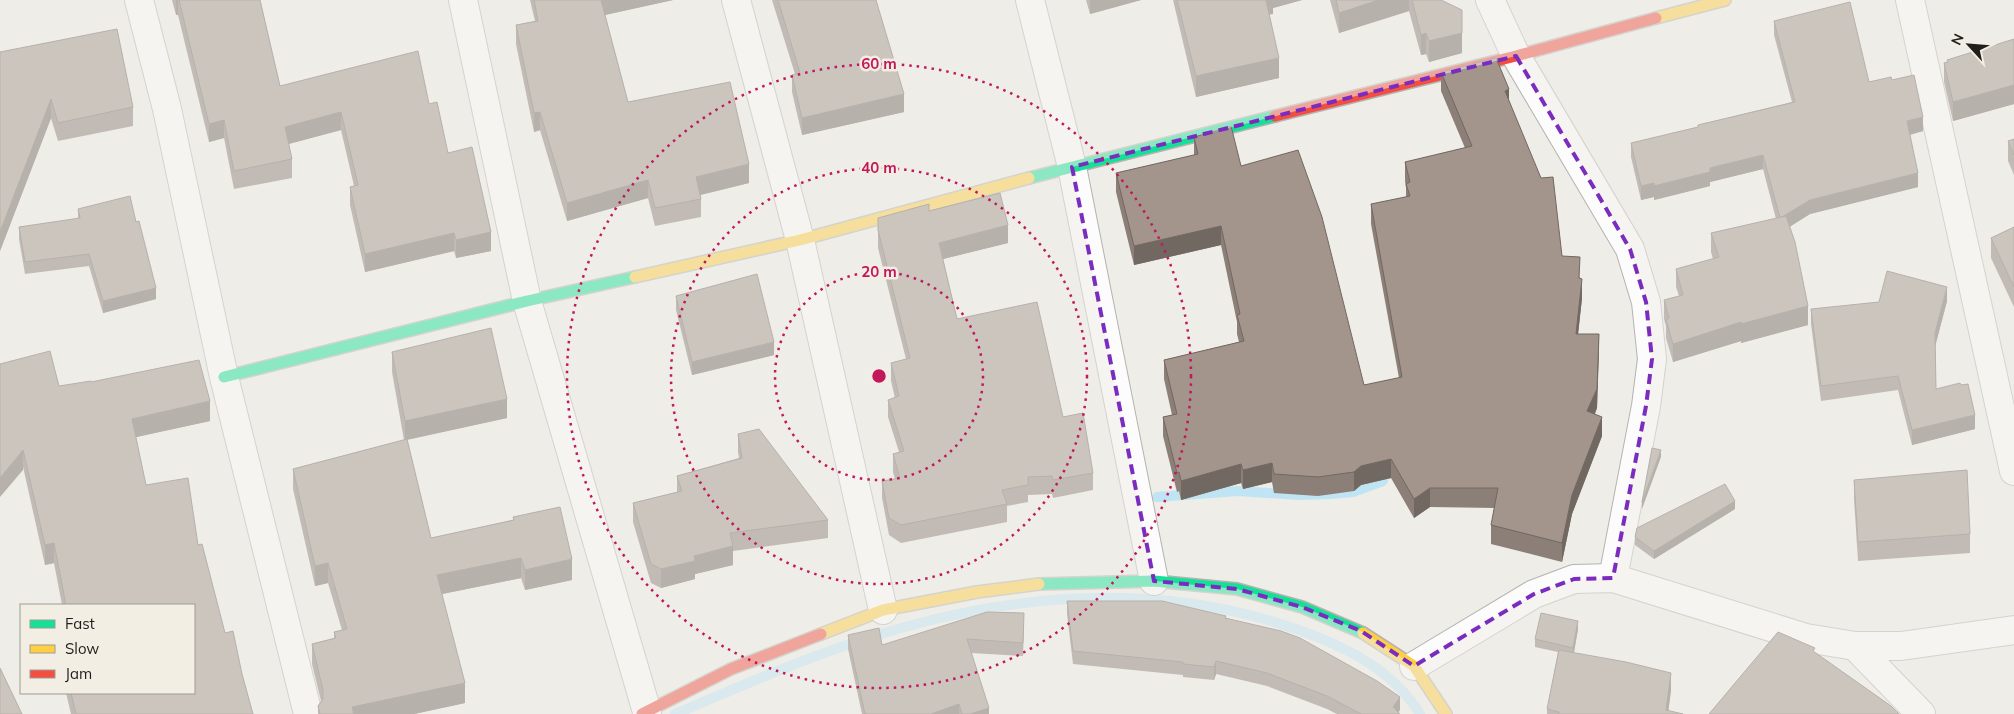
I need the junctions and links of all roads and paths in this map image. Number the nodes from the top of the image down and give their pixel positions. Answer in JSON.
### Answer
{"nodes":[{"id":1,"x":139,"y":0,"type":"edge"},
{"id":2,"x":464,"y":0,"type":"edge"},
{"id":3,"x":736,"y":0,"type":"edge"},
{"id":4,"x":1030,"y":0,"type":"edge"},
{"id":5,"x":1490,"y":0,"type":"edge"},
{"id":6,"x":1725,"y":0,"type":"edge"},
{"id":7,"x":1910,"y":0,"type":"edge"},
{"id":8,"x":1516,"y":56,"type":"junction"},
{"id":9,"x":1072,"y":167,"type":"junction"},
{"id":10,"x":800,"y":240,"type":"junction"},
{"id":11,"x":527,"y":301,"type":"junction"},
{"id":12,"x":224,"y":377,"type":"junction"},
{"id":13,"x":2014,"y":471,"type":"edge"},
{"id":14,"x":1613,"y":578,"type":"junction"},
{"id":15,"x":1154,"y":581,"type":"junction"},
{"id":16,"x":883,"y":610,"type":"junction"},
{"id":17,"x":2014,"y":630,"type":"edge"},
{"id":18,"x":1855,"y":646,"type":"junction"},
{"id":19,"x":1414,"y":666,"type":"junction"},
{"id":20,"x":644,"y":713,"type":"edge"},
{"id":21,"x":308,"y":714,"type":"edge"},
{"id":22,"x":1446,"y":714,"type":"edge"},
{"id":23,"x":1921,"y":714,"type":"edge"}],
"edges":[{"from":1,"to":12,"type":"street"},
{"from":2,"to":11,"type":"street"},
{"from":3,"to":10,"type":"street"},
{"from":4,"to":9,"type":"street"},
{"from":5,"to":8,"type":"street"},
{"from":6,"to":8,"type":"street"},
{"from":7,"to":13,"type":"street"},
{"from":8,"to":9,"type":"street"},
{"from":8,"to":14,"type":"street"},
{"from":9,"to":10,"type":"street"},
{"from":9,"to":15,"type":"street"},
{"from":10,"to":11,"type":"street"},
{"from":10,"to":16,"type":"street"},
{"from":11,"to":12,"type":"street"},
{"from":11,"to":20,"type":"street"},
{"from":12,"to":21,"type":"street"},
{"from":14,"to":18,"type":"street"},
{"from":14,"to":19,"type":"street"},
{"from":15,"to":16,"type":"street"},
{"from":15,"to":19,"type":"street"},
{"from":16,"to":20,"type":"street"},
{"from":17,"to":18,"type":"street"},
{"from":18,"to":23,"type":"street"},
{"from":19,"to":22,"type":"street"}]}
